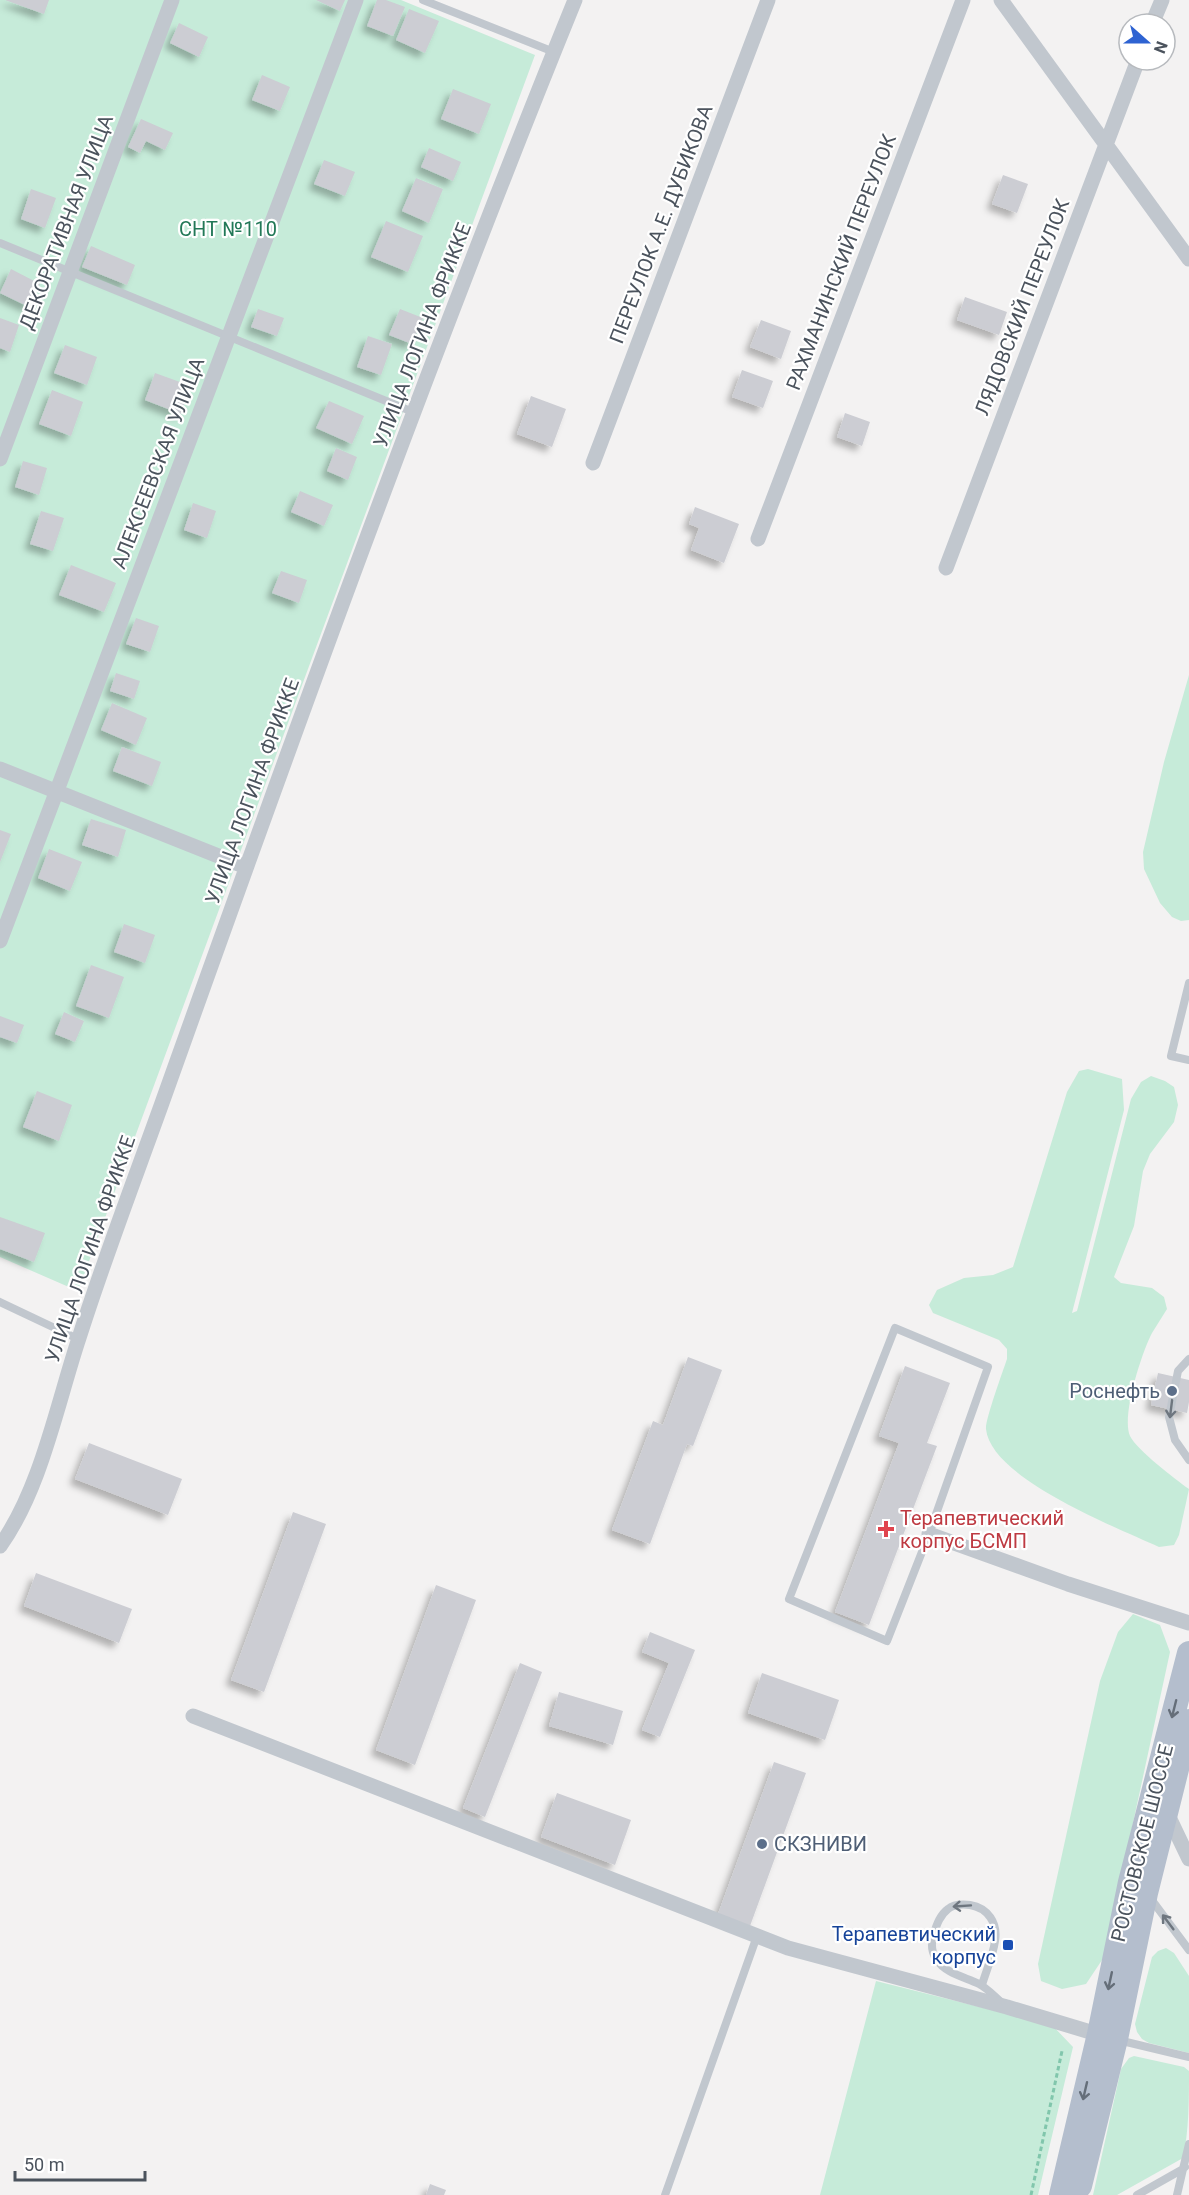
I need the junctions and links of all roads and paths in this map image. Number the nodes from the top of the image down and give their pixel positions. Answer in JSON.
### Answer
{"nodes":[{"id":1,"x":172,"y":0,"type":"edge"},
{"id":2,"x":356,"y":0,"type":"edge"},
{"id":3,"x":423,"y":0,"type":"edge"},
{"id":4,"x":575,"y":0,"type":"edge"},
{"id":5,"x":768,"y":0,"type":"edge"},
{"id":6,"x":963,"y":0,"type":"edge"},
{"id":7,"x":1001,"y":0,"type":"edge"},
{"id":8,"x":554,"y":52,"type":"junction"},
{"id":9,"x":1133,"y":72,"type":"edge"},
{"id":10,"x":1105,"y":145,"type":"junction"},
{"id":11,"x":0,"y":243,"type":"edge"},
{"id":12,"x":1189,"y":259,"type":"edge"},
{"id":13,"x":70,"y":272,"type":"junction"},
{"id":14,"x":228,"y":337,"type":"junction"},
{"id":15,"x":413,"y":412,"type":"junction"},
{"id":16,"x":0,"y":459,"type":"edge"},
{"id":17,"x":593,"y":463,"type":"dead end"},
{"id":18,"x":758,"y":539,"type":"dead end"},
{"id":19,"x":946,"y":568,"type":"dead end"},
{"id":20,"x":0,"y":769,"type":"edge"},
{"id":21,"x":56,"y":792,"type":"junction"},
{"id":22,"x":246,"y":867,"type":"junction"},
{"id":23,"x":0,"y":941,"type":"edge"},
{"id":24,"x":1189,"y":983,"type":"edge"},
{"id":25,"x":1189,"y":1060,"type":"edge"},
{"id":26,"x":0,"y":1302,"type":"edge"},
{"id":27,"x":78,"y":1339,"type":"junction"},
{"id":28,"x":1189,"y":1359,"type":"edge"},
{"id":29,"x":1189,"y":1460,"type":"edge"},
{"id":30,"x":928,"y":1534,"type":"junction"},
{"id":31,"x":0,"y":1546,"type":"edge"},
{"id":32,"x":1189,"y":1623,"type":"edge"},
{"id":33,"x":1189,"y":1653,"type":"edge"},
{"id":34,"x":193,"y":1716,"type":"dead end"},
{"id":35,"x":1189,"y":1721,"type":"edge"},
{"id":36,"x":1166,"y":1811,"type":"junction"},
{"id":37,"x":1189,"y":1859,"type":"edge"},
{"id":38,"x":1146,"y":1893,"type":"junction"},
{"id":39,"x":757,"y":1936,"type":"junction"},
{"id":40,"x":1189,"y":1950,"type":"edge"},
{"id":41,"x":982,"y":1985,"type":"junction"},
{"id":42,"x":1006,"y":2007,"type":"junction"},
{"id":43,"x":1107,"y":2037,"type":"junction"},
{"id":44,"x":1062,"y":2050,"type":"dead end"},
{"id":45,"x":1189,"y":2057,"type":"edge"},
{"id":46,"x":1189,"y":2144,"type":"edge"},
{"id":47,"x":1186,"y":2167,"type":"edge"},
{"id":48,"x":665,"y":2195,"type":"edge"},
{"id":49,"x":1030,"y":2195,"type":"edge"},
{"id":50,"x":1061,"y":2195,"type":"edge"},
{"id":51,"x":1078,"y":2195,"type":"edge"},
{"id":52,"x":1137,"y":2195,"type":"edge"},
{"id":53,"x":1178,"y":2195,"type":"edge"}],
"edges":[{"from":1,"to":13,"type":"street","name":"ДЕКОРАТИВНАЯ УЛИЦА"},
{"from":2,"to":14,"type":"street","name":"АЛЕКСЕЕВСКАЯ УЛИЦА"},
{"from":3,"to":8,"type":"lane"},
{"from":4,"to":8,"type":"street","name":"УЛИЦА ЛОГИНА ФРИККЕ"},
{"from":5,"to":17,"type":"street","name":"ПЕРЕУЛОК А.Е. ДУБИКОВА"},
{"from":6,"to":18,"type":"street","name":"РАХМАНИНСКИЙ ПЕРЕУЛОК"},
{"from":7,"to":10,"type":"street"},
{"from":8,"to":15,"type":"street","name":"УЛИЦА ЛОГИНА ФРИККЕ"},
{"from":9,"to":10,"type":"street","name":"ЛЯДОВСКИЙ ПЕРЕУЛОК"},
{"from":10,"to":12,"type":"street"},
{"from":10,"to":19,"type":"street","name":"ЛЯДОВСКИЙ ПЕРЕУЛОК"},
{"from":11,"to":13,"type":"lane"},
{"from":13,"to":14,"type":"lane"},
{"from":13,"to":16,"type":"street","name":"ДЕКОРАТИВНАЯ УЛИЦА"},
{"from":14,"to":15,"type":"lane"},
{"from":14,"to":21,"type":"street","name":"АЛЕКСЕЕВСКАЯ УЛИЦА"},
{"from":15,"to":22,"type":"street","name":"УЛИЦА ЛОГИНА ФРИККЕ"},
{"from":20,"to":21,"type":"street"},
{"from":21,"to":22,"type":"street"},
{"from":21,"to":23,"type":"street","name":"АЛЕКСЕЕВСКАЯ УЛИЦА"},
{"from":22,"to":27,"type":"street","name":"УЛИЦА ЛОГИНА ФРИККЕ"},
{"from":24,"to":25,"type":"lane"},
{"from":26,"to":27,"type":"lane"},
{"from":27,"to":31,"type":"street","name":"УЛИЦА ЛОГИНА ФРИККЕ"},
{"from":28,"to":29,"type":"lane","one_way":true},
{"from":30,"to":30,"type":"lane"},
{"from":30,"to":32,"type":"street"},
{"from":33,"to":43,"type":"main road","name":"РОСТОВСКОЕ ШОССЕ","one_way":true},
{"from":34,"to":39,"type":"street"},
{"from":35,"to":36,"type":"main road","name":"РОСТОВСКОЕ ШОССЕ"},
{"from":36,"to":37,"type":"street"},
{"from":36,"to":38,"type":"main road","name":"РОСТОВСКОЕ ШОССЕ"},
{"from":40,"to":38,"type":"lane","one_way":true},
{"from":38,"to":43,"type":"main road","name":"РОСТОВСКОЕ ШОССЕ"},
{"from":39,"to":42,"type":"street"},
{"from":39,"to":48,"type":"lane"},
{"from":41,"to":41,"type":"lane","one_way":true},
{"from":41,"to":42,"type":"lane"},
{"from":42,"to":43,"type":"street"},
{"from":43,"to":45,"type":"lane"},
{"from":43,"to":50,"type":"main road","one_way":true},
{"from":43,"to":51,"type":"main road"},
{"from":44,"to":49,"type":"path"},
{"from":46,"to":47,"type":"lane"},
{"from":47,"to":52,"type":"lane"},
{"from":47,"to":53,"type":"lane"}]}
